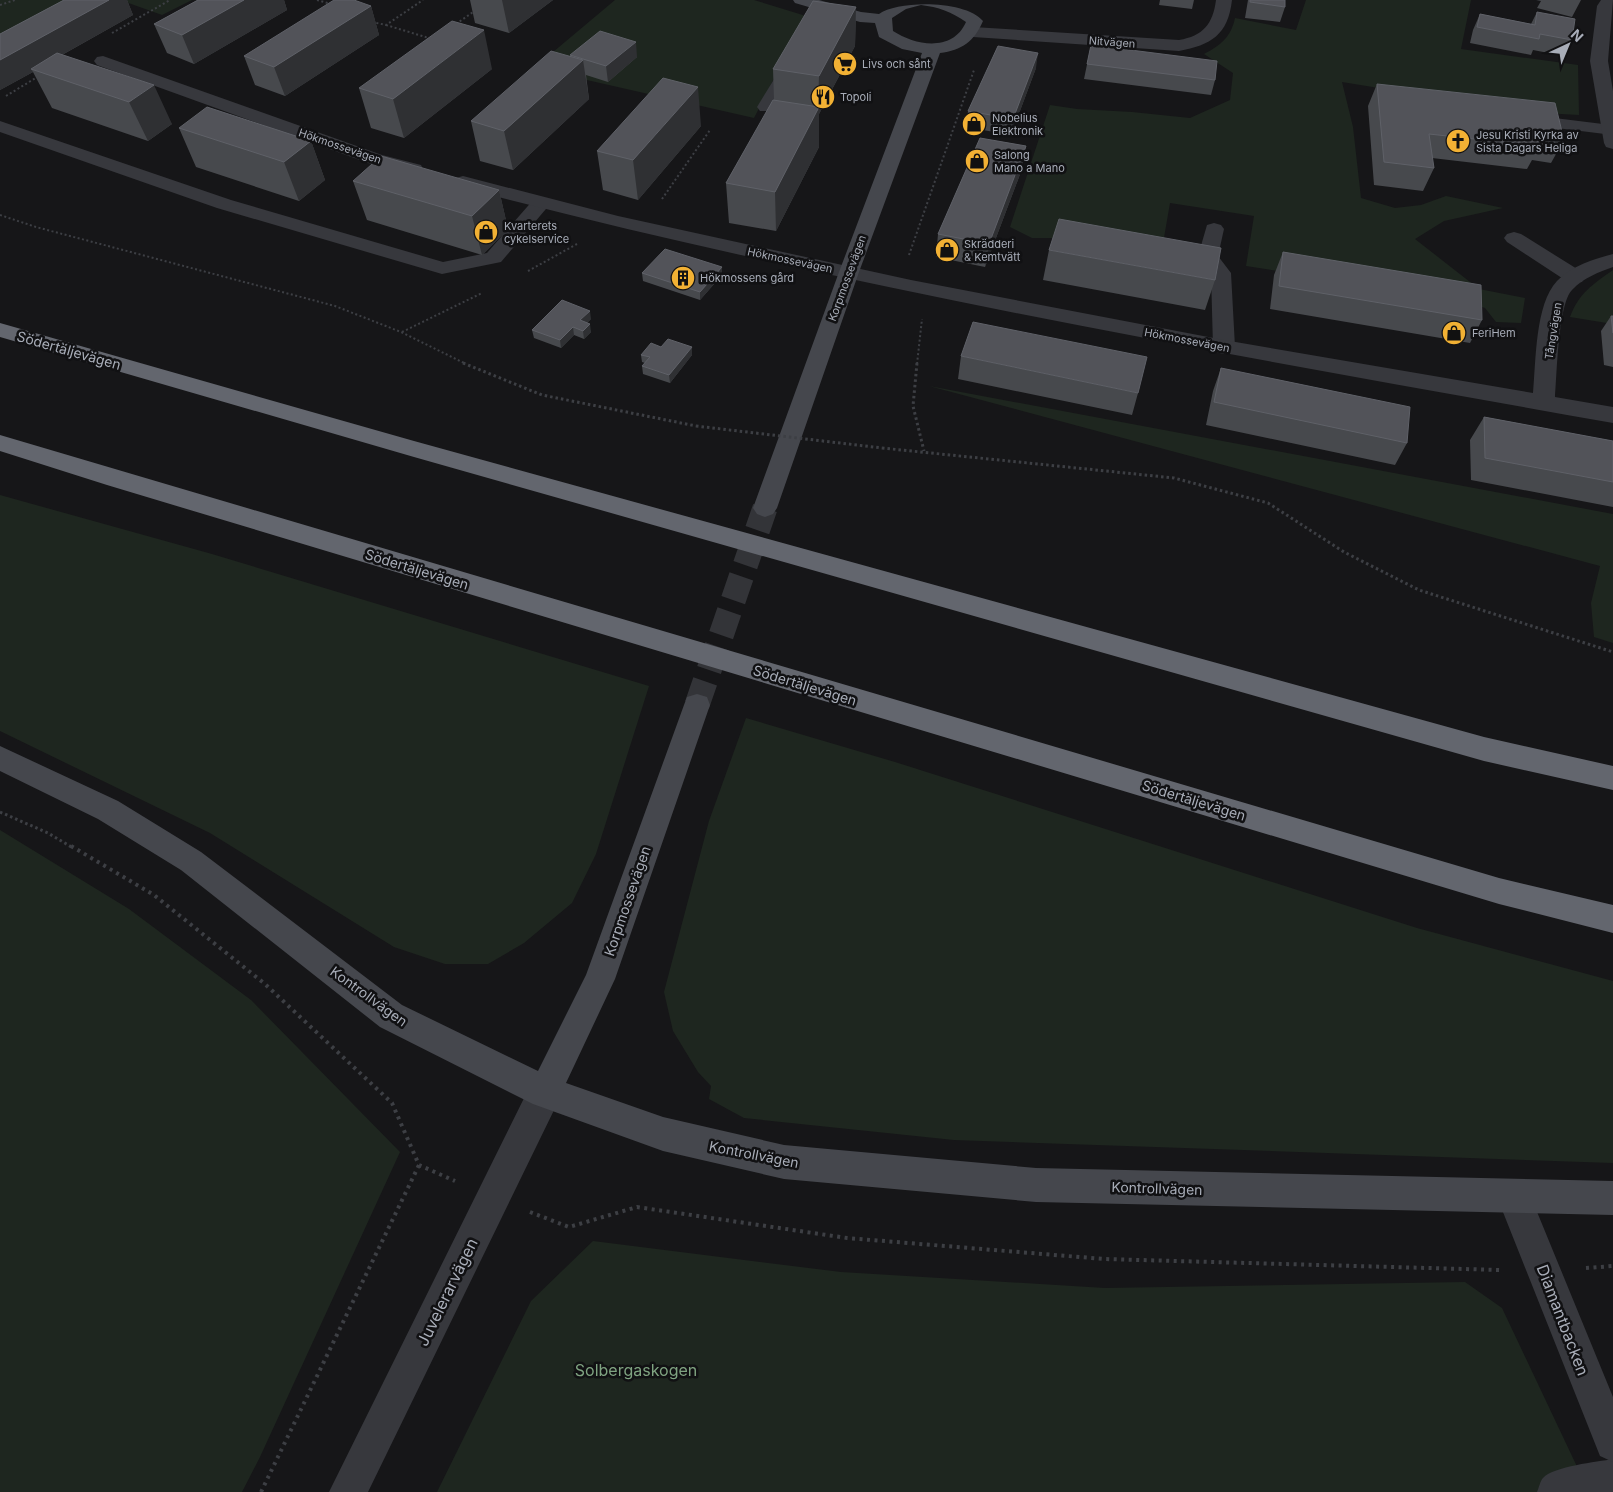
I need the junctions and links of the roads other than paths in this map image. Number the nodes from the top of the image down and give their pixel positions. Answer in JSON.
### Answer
{"nodes":[{"id":1,"x":801,"y":0,"type":"edge"},
{"id":2,"x":1224,"y":0,"type":"edge"},
{"id":3,"x":1609,"y":0,"type":"edge"},
{"id":4,"x":952,"y":3,"type":"edge"},
{"id":5,"x":826,"y":8,"type":"junction"},
{"id":6,"x":883,"y":19,"type":"junction"},
{"id":7,"x":816,"y":25,"type":"edge"},
{"id":8,"x":973,"y":32,"type":"junction"},
{"id":9,"x":932,"y":48,"type":"junction"},
{"id":10,"x":801,"y":50,"type":"edge"},
{"id":11,"x":102,"y":61,"type":"road end"},
{"id":12,"x":766,"y":107,"type":"dead end"},
{"id":13,"x":1504,"y":117,"type":"edge"},
{"id":14,"x":0,"y":126,"type":"edge"},
{"id":15,"x":1612,"y":137,"type":"edge"},
{"id":16,"x":541,"y":202,"type":"junction"},
{"id":17,"x":1214,"y":229,"type":"dead end"},
{"id":18,"x":1514,"y":238,"type":"dead end"},
{"id":19,"x":1613,"y":260,"type":"edge"},
{"id":20,"x":849,"y":272,"type":"junction"},
{"id":21,"x":1575,"y":277,"type":"junction"},
{"id":22,"x":0,"y":330,"type":"edge"},
{"id":23,"x":1224,"y":348,"type":"junction"},
{"id":24,"x":1543,"y":403,"type":"junction"},
{"id":25,"x":1613,"y":414,"type":"edge"},
{"id":26,"x":0,"y":442,"type":"edge"},
{"id":27,"x":765,"y":508,"type":"tunnel mouth"},
{"id":28,"x":696,"y":705,"type":"tunnel mouth"},
{"id":29,"x":0,"y":758,"type":"edge"},
{"id":30,"x":1613,"y":778,"type":"edge"},
{"id":31,"x":1613,"y":919,"type":"edge"},
{"id":32,"x":545,"y":1092,"type":"junction"},
{"id":33,"x":1514,"y":1197,"type":"junction"},
{"id":34,"x":1613,"y":1198,"type":"edge"},
{"id":35,"x":1613,"y":1443,"type":"edge"},
{"id":36,"x":1613,"y":1478,"type":"edge"},
{"id":37,"x":348,"y":1492,"type":"edge"},
{"id":38,"x":1556,"y":1492,"type":"edge"}],
"edges":[{"from":1,"to":5,"type":"street"},
{"from":2,"to":8,"type":"street","name":"Nitvägen"},
{"from":3,"to":15,"type":"street"},
{"from":4,"to":6,"type":"street"},
{"from":4,"to":8,"type":"street"},
{"from":5,"to":6,"type":"street"},
{"from":5,"to":7,"type":"street"},
{"from":6,"to":9,"type":"street"},
{"from":8,"to":9,"type":"street"},
{"from":9,"to":20,"type":"street","name":"Korpmossevägen"},
{"from":10,"to":12,"type":"street"},
{"from":11,"to":16,"type":"street","name":"Hökmossevägen"},
{"from":13,"to":15,"type":"street"},
{"from":14,"to":16,"type":"street"},
{"from":16,"to":20,"type":"street","name":"Hökmossevägen"},
{"from":17,"to":23,"type":"street"},
{"from":18,"to":21,"type":"street"},
{"from":19,"to":21,"type":"street","name":"Tångvägen"},
{"from":20,"to":23,"type":"street","name":"Hökmossevägen"},
{"from":20,"to":27,"type":"street","name":"Korpmossevägen"},
{"from":21,"to":24,"type":"street","name":"Tångvägen"},
{"from":22,"to":30,"type":"highway","name":"Södertäljevägen"},
{"from":23,"to":24,"type":"street","name":"Hökmossevägen"},
{"from":24,"to":25,"type":"street","name":"Hökmossevägen"},
{"from":26,"to":31,"type":"highway","name":"Södertäljevägen"},
{"from":28,"to":32,"type":"street","name":"Korpmossevägen"},
{"from":29,"to":32,"type":"street","name":"Kontrollvägen"},
{"from":32,"to":33,"type":"street","name":"Kontrollvägen"},
{"from":32,"to":37,"type":"street","name":"Juvelerarvägen"},
{"from":33,"to":34,"type":"street","name":"Kontrollvägen"},
{"from":33,"to":35,"type":"street","name":"Diamantbacken"},
{"from":36,"to":38,"type":"street"}]}
